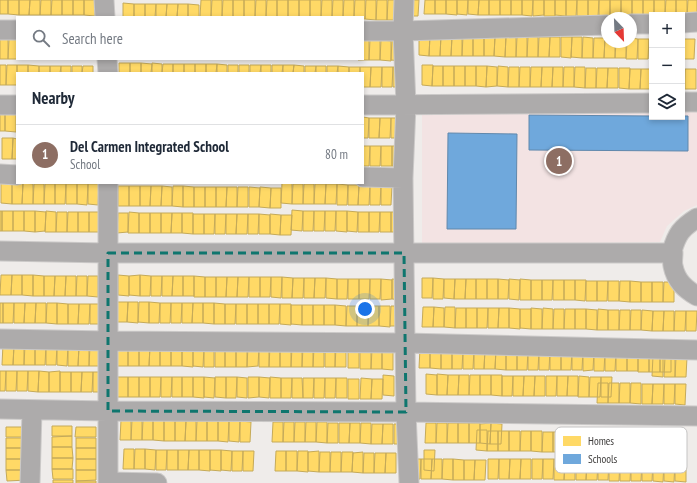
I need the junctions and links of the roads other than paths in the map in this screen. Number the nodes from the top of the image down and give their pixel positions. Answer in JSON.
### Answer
{"nodes":[{"id":1,"x":104,"y":0,"type":"edge"},
{"id":2,"x":404,"y":0,"type":"edge"},
{"id":3,"x":105,"y":16,"type":"edge"},
{"id":4,"x":697,"y":22,"type":"edge"},
{"id":5,"x":685,"y":23,"type":"edge"},
{"id":6,"x":637,"y":24,"type":"edge"},
{"id":7,"x":649,"y":24,"type":"edge"},
{"id":8,"x":601,"y":25,"type":"edge"},
{"id":9,"x":0,"y":30,"type":"edge"},
{"id":10,"x":16,"y":30,"type":"edge"},
{"id":11,"x":364,"y":31,"type":"edge"},
{"id":12,"x":404,"y":31,"type":"junction"},
{"id":13,"x":107,"y":60,"type":"edge"},
{"id":14,"x":108,"y":72,"type":"edge"},
{"id":15,"x":685,"y":102,"type":"edge"},
{"id":16,"x":697,"y":102,"type":"edge"},
{"id":17,"x":649,"y":103,"type":"edge"},
{"id":18,"x":0,"y":105,"type":"edge"},
{"id":19,"x":16,"y":105,"type":"edge"},
{"id":20,"x":364,"y":105,"type":"edge"},
{"id":21,"x":406,"y":105,"type":"junction"},
{"id":22,"x":0,"y":174,"type":"edge"},
{"id":23,"x":16,"y":175,"type":"edge"},
{"id":24,"x":364,"y":177,"type":"edge"},
{"id":25,"x":403,"y":178,"type":"junction"},
{"id":26,"x":108,"y":184,"type":"edge"},
{"id":27,"x":697,"y":218,"type":"edge"},
{"id":28,"x":0,"y":251,"type":"edge"},
{"id":29,"x":108,"y":253,"type":"junction"},
{"id":30,"x":673,"y":253,"type":"junction"},
{"id":31,"x":404,"y":254,"type":"junction"},
{"id":32,"x":697,"y":296,"type":"edge"},
{"id":33,"x":0,"y":339,"type":"edge"},
{"id":34,"x":108,"y":341,"type":"junction"},
{"id":35,"x":405,"y":343,"type":"junction"},
{"id":36,"x":697,"y":350,"type":"edge"},
{"id":37,"x":0,"y":409,"type":"edge"},
{"id":38,"x":32,"y":410,"type":"junction"},
{"id":39,"x":108,"y":411,"type":"junction"},
{"id":40,"x":406,"y":412,"type":"junction"},
{"id":41,"x":697,"y":416,"type":"edge"},
{"id":42,"x":30,"y":483,"type":"edge"},
{"id":43,"x":108,"y":483,"type":"edge"},
{"id":44,"x":158,"y":483,"type":"edge"},
{"id":45,"x":409,"y":483,"type":"edge"}],
"edges":[{"from":1,"to":3,"type":"street"},
{"from":2,"to":12,"type":"street"},
{"from":4,"to":5,"type":"street"},
{"from":6,"to":7,"type":"street"},
{"from":8,"to":12,"type":"street"},
{"from":9,"to":10,"type":"street"},
{"from":11,"to":12,"type":"street"},
{"from":12,"to":21,"type":"street"},
{"from":13,"to":14,"type":"street"},
{"from":15,"to":16,"type":"street"},
{"from":17,"to":21,"type":"street"},
{"from":18,"to":19,"type":"street"},
{"from":20,"to":21,"type":"street"},
{"from":21,"to":25,"type":"street"},
{"from":22,"to":23,"type":"street"},
{"from":24,"to":25,"type":"street"},
{"from":25,"to":31,"type":"street"},
{"from":26,"to":29,"type":"street"},
{"from":27,"to":30,"type":"street"},
{"from":28,"to":29,"type":"street"},
{"from":29,"to":31,"type":"street"},
{"from":29,"to":34,"type":"street"},
{"from":30,"to":31,"type":"street"},
{"from":30,"to":32,"type":"street"},
{"from":31,"to":35,"type":"street"},
{"from":33,"to":34,"type":"street"},
{"from":34,"to":35,"type":"street"},
{"from":34,"to":39,"type":"street"},
{"from":35,"to":36,"type":"street"},
{"from":35,"to":40,"type":"street"},
{"from":37,"to":38,"type":"street"},
{"from":38,"to":39,"type":"street"},
{"from":38,"to":42,"type":"street"},
{"from":39,"to":40,"type":"street"},
{"from":39,"to":43,"type":"street"},
{"from":40,"to":41,"type":"street"},
{"from":40,"to":45,"type":"street"},
{"from":43,"to":44,"type":"street"}]}
